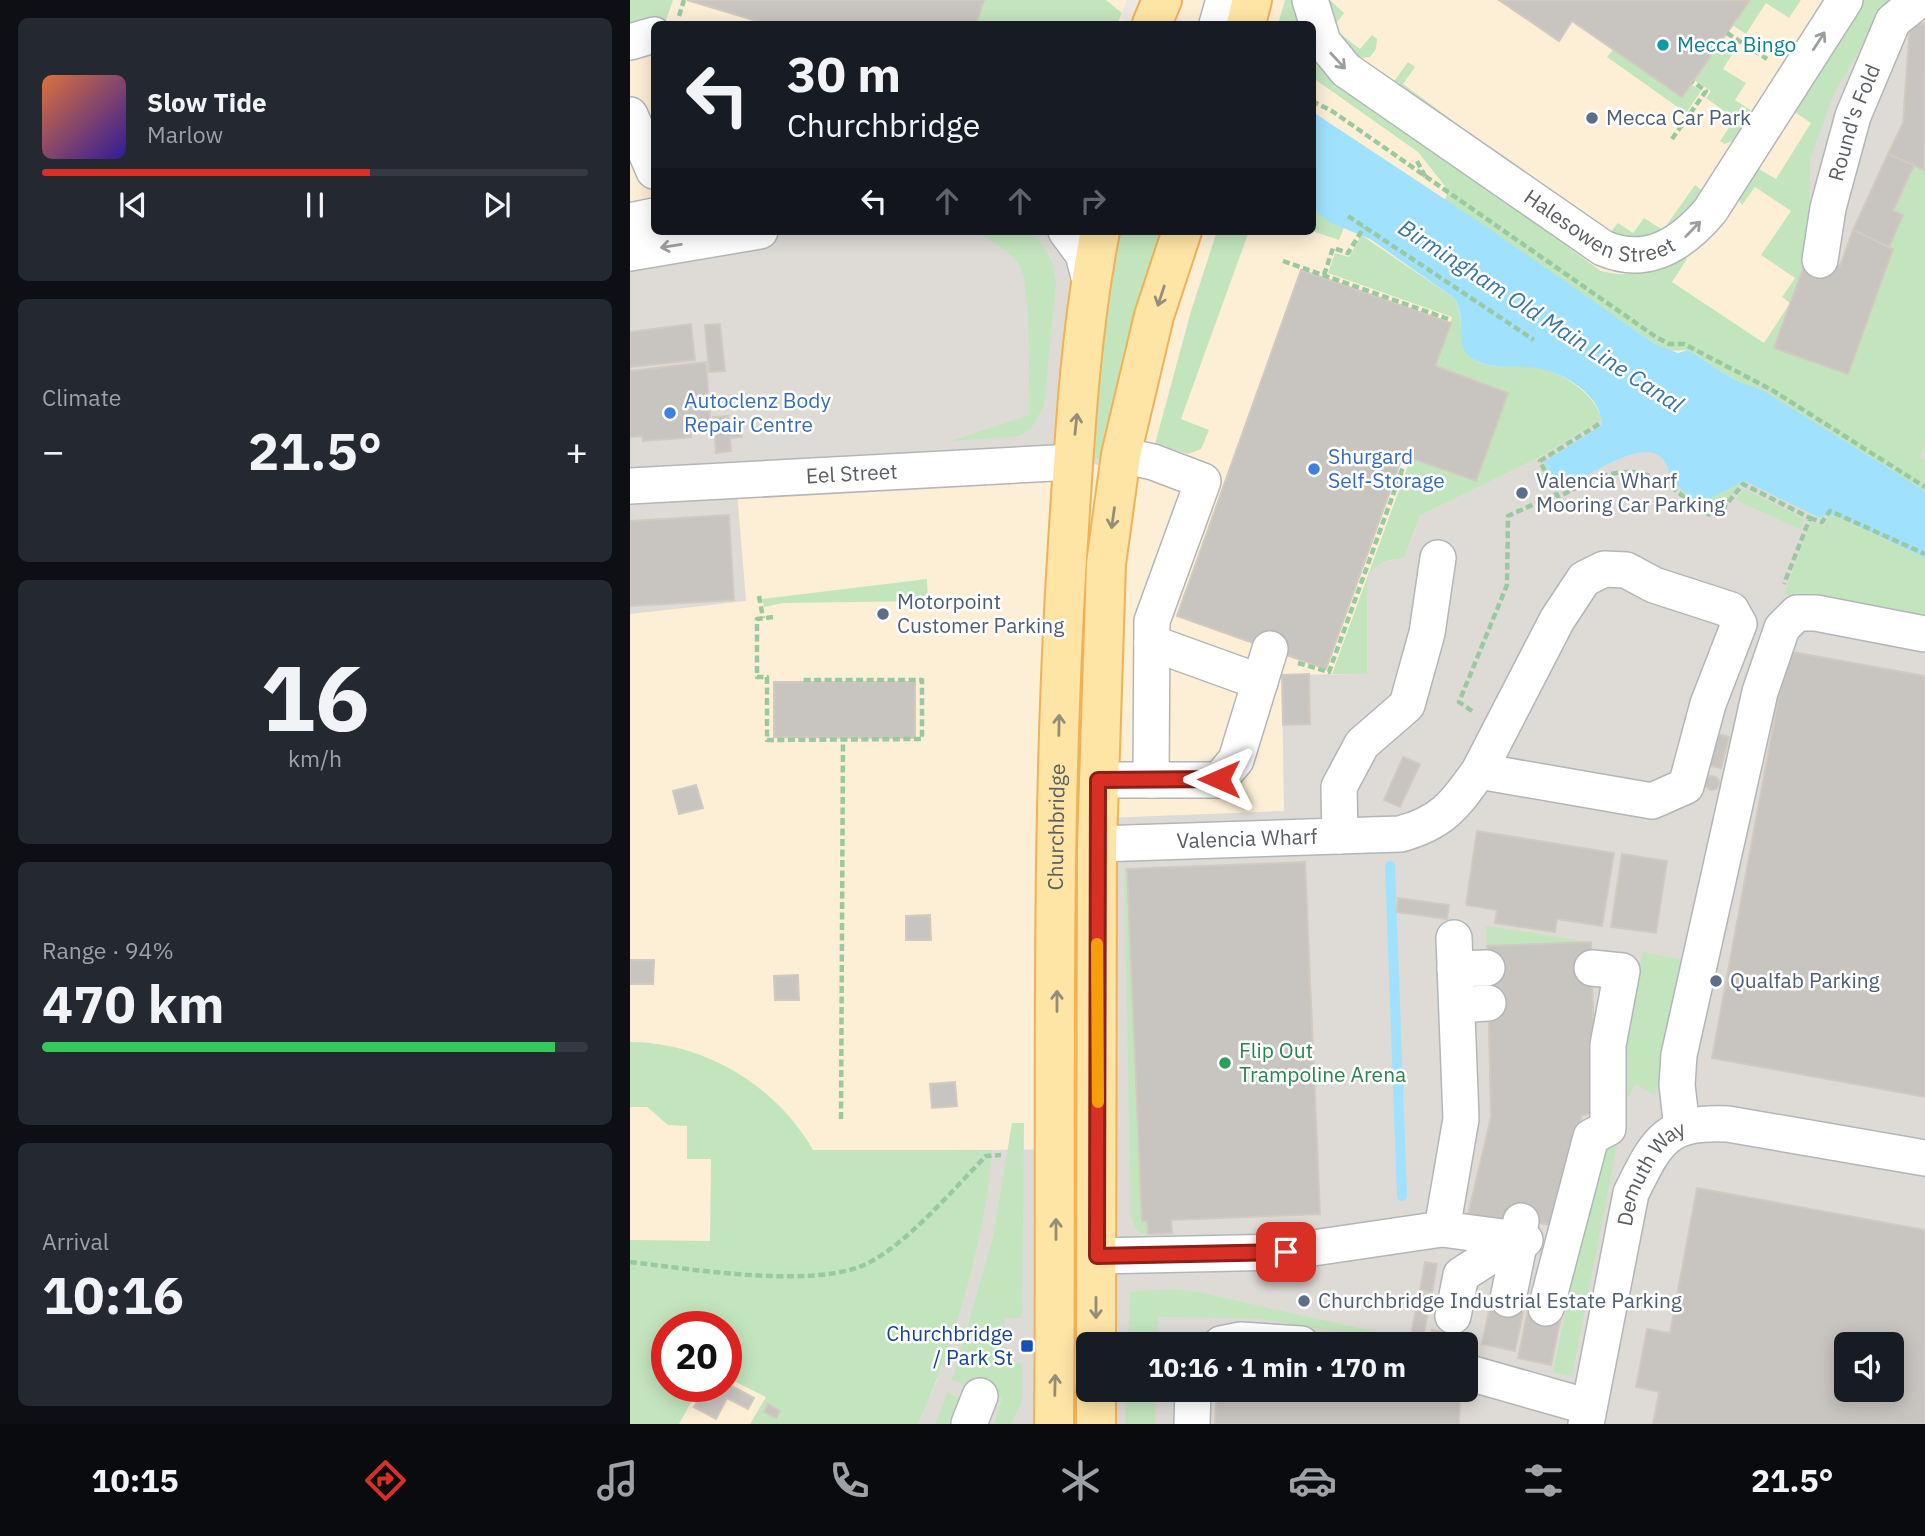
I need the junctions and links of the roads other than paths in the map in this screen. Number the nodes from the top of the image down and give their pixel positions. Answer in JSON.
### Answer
{"nodes":[{"id":1,"x":1162,"y":0,"type":"edge"},
{"id":2,"x":1252,"y":0,"type":"edge"},
{"id":3,"x":1310,"y":0,"type":"edge"},
{"id":4,"x":1845,"y":0,"type":"edge"},
{"id":5,"x":1919,"y":0,"type":"edge"},
{"id":6,"x":1226,"y":18,"type":"edge"},
{"id":7,"x":1153,"y":21,"type":"edge"},
{"id":8,"x":651,"y":36,"type":"edge"},
{"id":9,"x":630,"y":42,"type":"edge"},
{"id":10,"x":630,"y":115,"type":"edge"},
{"id":11,"x":651,"y":165,"type":"edge"},
{"id":12,"x":651,"y":217,"type":"edge"},
{"id":13,"x":630,"y":221,"type":"edge"},
{"id":14,"x":737,"y":235,"type":"edge"},
{"id":15,"x":1069,"y":235,"type":"edge"},
{"id":16,"x":1099,"y":235,"type":"edge"},
{"id":17,"x":1181,"y":235,"type":"edge"},
{"id":18,"x":630,"y":253,"type":"edge"},
{"id":19,"x":1820,"y":260,"type":"dead end"},
{"id":20,"x":1090,"y":281,"type":"junction"},
{"id":21,"x":1121,"y":455,"type":"junction"},
{"id":22,"x":1073,"y":462,"type":"junction"},
{"id":23,"x":630,"y":486,"type":"edge"},
{"id":24,"x":1438,"y":558,"type":"dead end"},
{"id":25,"x":1925,"y":634,"type":"edge"},
{"id":26,"x":1152,"y":643,"type":"junction"},
{"id":27,"x":1479,"y":771,"type":"junction"},
{"id":28,"x":1098,"y":780,"type":"junction"},
{"id":29,"x":1151,"y":780,"type":"junction"},
{"id":30,"x":1340,"y":836,"type":"junction"},
{"id":31,"x":1097,"y":844,"type":"junction"},
{"id":32,"x":1466,"y":958,"type":"dead end"},
{"id":33,"x":1592,"y":968,"type":"dead end"},
{"id":34,"x":1682,"y":1128,"type":"junction"},
{"id":35,"x":1925,"y":1158,"type":"edge"},
{"id":36,"x":1442,"y":1229,"type":"junction"},
{"id":37,"x":1519,"y":1233,"type":"junction"},
{"id":38,"x":1564,"y":1246,"type":"junction"},
{"id":39,"x":1097,"y":1256,"type":"junction"},
{"id":40,"x":1508,"y":1300,"type":"dead end"},
{"id":41,"x":1546,"y":1308,"type":"dead end"},
{"id":42,"x":1453,"y":1316,"type":"dead end"},
{"id":43,"x":1096,"y":1332,"type":"edge"},
{"id":44,"x":1478,"y":1376,"type":"edge"},
{"id":45,"x":1096,"y":1402,"type":"edge"},
{"id":46,"x":1193,"y":1402,"type":"edge"},
{"id":47,"x":1588,"y":1415,"type":"edge"},
{"id":48,"x":1054,"y":1424,"type":"edge"},
{"id":49,"x":1096,"y":1424,"type":"edge"},
{"id":50,"x":1192,"y":1424,"type":"edge"}],
"edges":[{"from":1,"to":7,"type":"main road"},
{"from":2,"to":6,"type":"main road"},
{"from":3,"to":4,"type":"street","name":"Halesowen Street","one_way":true},
{"from":5,"to":19,"type":"street","name":"Round's Fold"},
{"from":8,"to":9,"type":"street"},
{"from":10,"to":11,"type":"street"},
{"from":12,"to":13,"type":"street"},
{"from":14,"to":18,"type":"street","one_way":true},
{"from":15,"to":20,"type":"street"},
{"from":16,"to":20,"type":"main road","name":"Churchbridge"},
{"from":17,"to":21,"type":"main road","name":"Churchbridge","one_way":true},
{"from":22,"to":20,"type":"main road","name":"Churchbridge","one_way":true},
{"from":21,"to":26,"type":"street"},
{"from":21,"to":28,"type":"main road","name":"Churchbridge","one_way":true},
{"from":22,"to":23,"type":"street","name":"Eel Street"},
{"from":48,"to":22,"type":"main road","name":"Churchbridge","one_way":true},
{"from":24,"to":30,"type":"street"},
{"from":25,"to":34,"type":"street"},
{"from":26,"to":29,"type":"street"},
{"from":26,"to":29,"type":"street"},
{"from":27,"to":27,"type":"street","name":"Valencia Wharf"},
{"from":27,"to":30,"type":"street","name":"Valencia Wharf"},
{"from":28,"to":29,"type":"street"},
{"from":28,"to":31,"type":"main road","name":"Churchbridge"},
{"from":30,"to":31,"type":"street","name":"Valencia Wharf"},
{"from":31,"to":39,"type":"main road","name":"Churchbridge"},
{"from":32,"to":36,"type":"street"},
{"from":33,"to":38,"type":"street"},
{"from":34,"to":35,"type":"street","name":"Demuth Way"},
{"from":34,"to":47,"type":"street","name":"Demuth Way"},
{"from":36,"to":37,"type":"street"},
{"from":36,"to":39,"type":"street"},
{"from":37,"to":38,"type":"street"},
{"from":37,"to":40,"type":"street"},
{"from":37,"to":42,"type":"street"},
{"from":38,"to":41,"type":"street"},
{"from":39,"to":43,"type":"main road","name":"Churchbridge","one_way":true},
{"from":44,"to":47,"type":"street"},
{"from":45,"to":49,"type":"main road"},
{"from":46,"to":50,"type":"street"}]}
